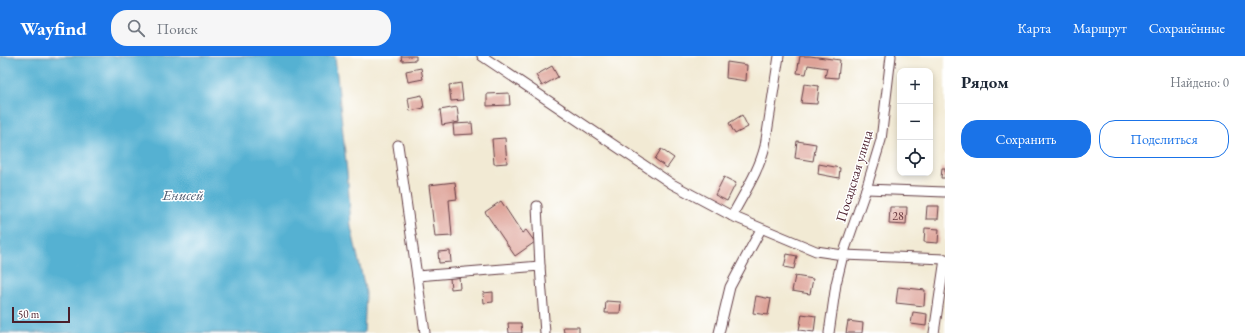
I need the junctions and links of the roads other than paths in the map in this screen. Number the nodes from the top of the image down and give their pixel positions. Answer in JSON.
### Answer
{"nodes":[{"id":1,"x":482,"y":56,"type":"edge"},
{"id":2,"x":779,"y":56,"type":"edge"},
{"id":3,"x":891,"y":56,"type":"edge"},
{"id":4,"x":398,"y":145,"type":"dead end"},
{"id":5,"x":866,"y":189,"type":"junction"},
{"id":6,"x":945,"y":192,"type":"edge"},
{"id":7,"x":537,"y":206,"type":"dead end"},
{"id":8,"x":732,"y":216,"type":"junction"},
{"id":9,"x":761,"y":229,"type":"junction"},
{"id":10,"x":844,"y":255,"type":"junction"},
{"id":11,"x":945,"y":258,"type":"edge"},
{"id":12,"x":540,"y":266,"type":"junction"},
{"id":13,"x":417,"y":276,"type":"junction"},
{"id":14,"x":426,"y":333,"type":"edge"},
{"id":15,"x":545,"y":333,"type":"edge"},
{"id":16,"x":719,"y":333,"type":"edge"},
{"id":17,"x":829,"y":333,"type":"edge"},
{"id":18,"x":934,"y":333,"type":"edge"}],
"edges":[{"from":1,"to":8,"type":"street"},
{"from":2,"to":8,"type":"street"},
{"from":3,"to":5,"type":"street","name":"Посадская улица"},
{"from":4,"to":13,"type":"street"},
{"from":5,"to":6,"type":"street"},
{"from":5,"to":10,"type":"street","name":"Посадская улица"},
{"from":7,"to":12,"type":"street"},
{"from":8,"to":9,"type":"street"},
{"from":9,"to":10,"type":"street"},
{"from":9,"to":16,"type":"street"},
{"from":10,"to":11,"type":"street"},
{"from":10,"to":17,"type":"street","name":"Посадская улица"},
{"from":11,"to":18,"type":"street"},
{"from":12,"to":13,"type":"street"},
{"from":12,"to":15,"type":"street"},
{"from":13,"to":14,"type":"street"}]}
